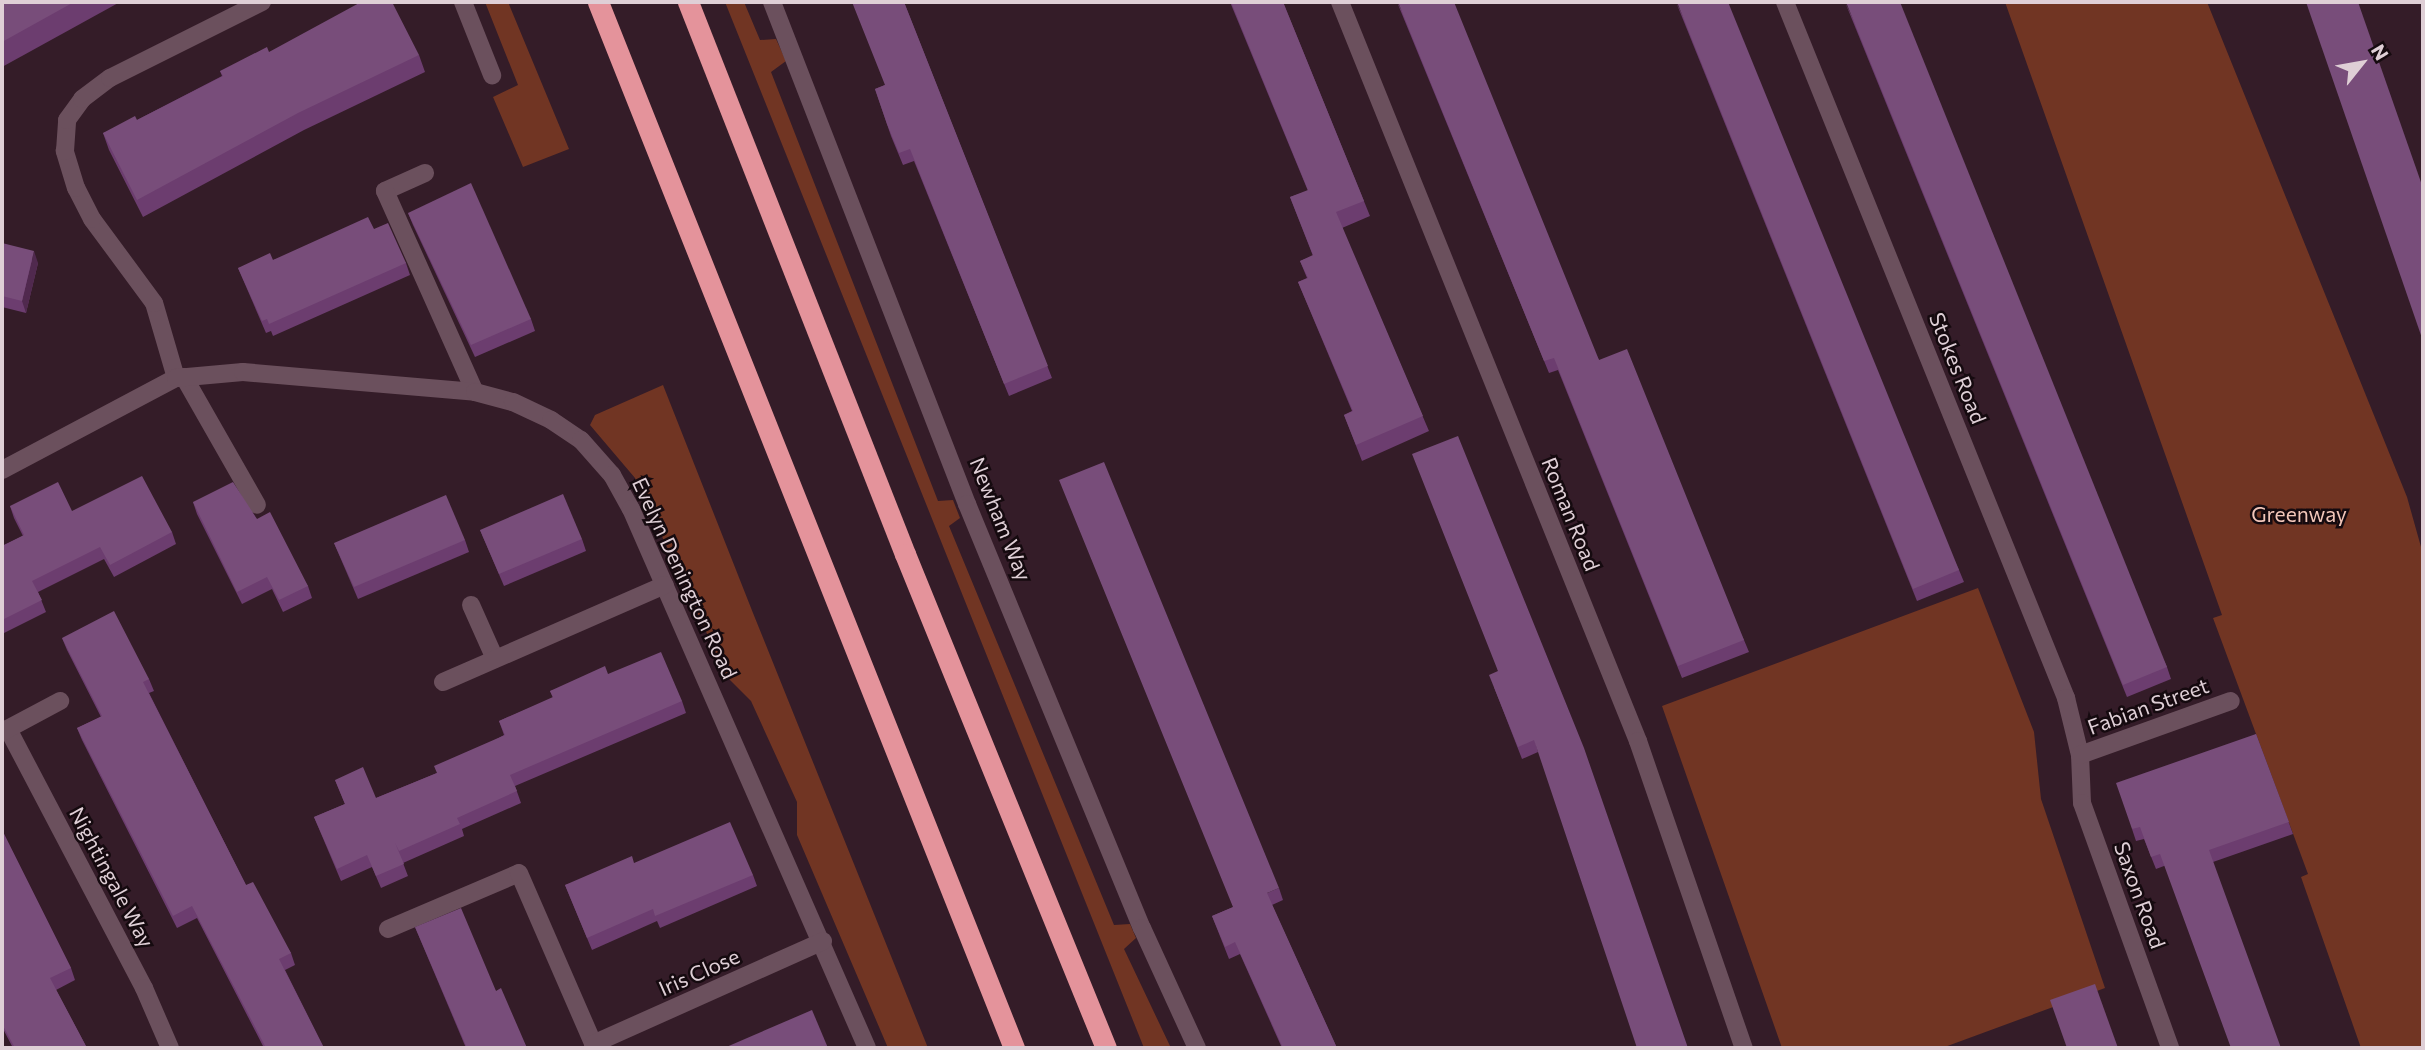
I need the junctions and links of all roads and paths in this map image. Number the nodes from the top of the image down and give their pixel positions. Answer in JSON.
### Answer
{"nodes":[{"id":1,"x":262,"y":2,"type":"edge"},
{"id":2,"x":463,"y":2,"type":"edge"},
{"id":3,"x":598,"y":2,"type":"edge"},
{"id":4,"x":688,"y":2,"type":"edge"},
{"id":5,"x":772,"y":2,"type":"edge"},
{"id":6,"x":1340,"y":2,"type":"edge"},
{"id":7,"x":1785,"y":2,"type":"edge"},
{"id":8,"x":492,"y":75,"type":"dead end"},
{"id":9,"x":425,"y":173,"type":"dead end"},
{"id":10,"x":180,"y":378,"type":"junction"},
{"id":11,"x":475,"y":392,"type":"junction"},
{"id":12,"x":2,"y":470,"type":"edge"},
{"id":13,"x":257,"y":505,"type":"dead end"},
{"id":14,"x":665,"y":584,"type":"junction"},
{"id":15,"x":471,"y":605,"type":"dead end"},
{"id":16,"x":495,"y":659,"type":"junction"},
{"id":17,"x":443,"y":682,"type":"dead end"},
{"id":18,"x":60,"y":701,"type":"dead end"},
{"id":19,"x":2231,"y":701,"type":"dead end"},
{"id":20,"x":5,"y":730,"type":"edge"},
{"id":21,"x":2080,"y":755,"type":"junction"},
{"id":22,"x":388,"y":929,"type":"dead end"},
{"id":23,"x":823,"y":941,"type":"junction"},
{"id":24,"x":594,"y":1046,"type":"edge"},
{"id":25,"x":170,"y":1048,"type":"edge"},
{"id":26,"x":867,"y":1048,"type":"edge"},
{"id":27,"x":1014,"y":1048,"type":"edge"},
{"id":28,"x":1106,"y":1048,"type":"edge"},
{"id":29,"x":1197,"y":1048,"type":"edge"},
{"id":30,"x":1744,"y":1048,"type":"edge"},
{"id":31,"x":2170,"y":1048,"type":"edge"}],
"edges":[{"from":1,"to":10,"type":"street"},
{"from":2,"to":8,"type":"street"},
{"from":3,"to":27,"type":"highway"},
{"from":4,"to":28,"type":"highway"},
{"from":5,"to":29,"type":"street","name":"Newham Way"},
{"from":6,"to":30,"type":"street","name":"Roman Road"},
{"from":7,"to":21,"type":"street","name":"Stokes Road"},
{"from":9,"to":11,"type":"street"},
{"from":10,"to":11,"type":"street","name":"Evelyn Denington Road"},
{"from":10,"to":12,"type":"street"},
{"from":10,"to":13,"type":"street"},
{"from":11,"to":14,"type":"street","name":"Evelyn Denington Road"},
{"from":14,"to":16,"type":"street"},
{"from":14,"to":23,"type":"street","name":"Evelyn Denington Road"},
{"from":15,"to":16,"type":"street"},
{"from":16,"to":17,"type":"street"},
{"from":18,"to":20,"type":"street"},
{"from":19,"to":21,"type":"street","name":"Fabian Street"},
{"from":20,"to":25,"type":"street","name":"Nightingale Way"},
{"from":21,"to":31,"type":"street","name":"Saxon Road"},
{"from":22,"to":24,"type":"street"},
{"from":23,"to":24,"type":"street","name":"Iris Close"},
{"from":23,"to":26,"type":"street","name":"Evelyn Denington Road"}]}
